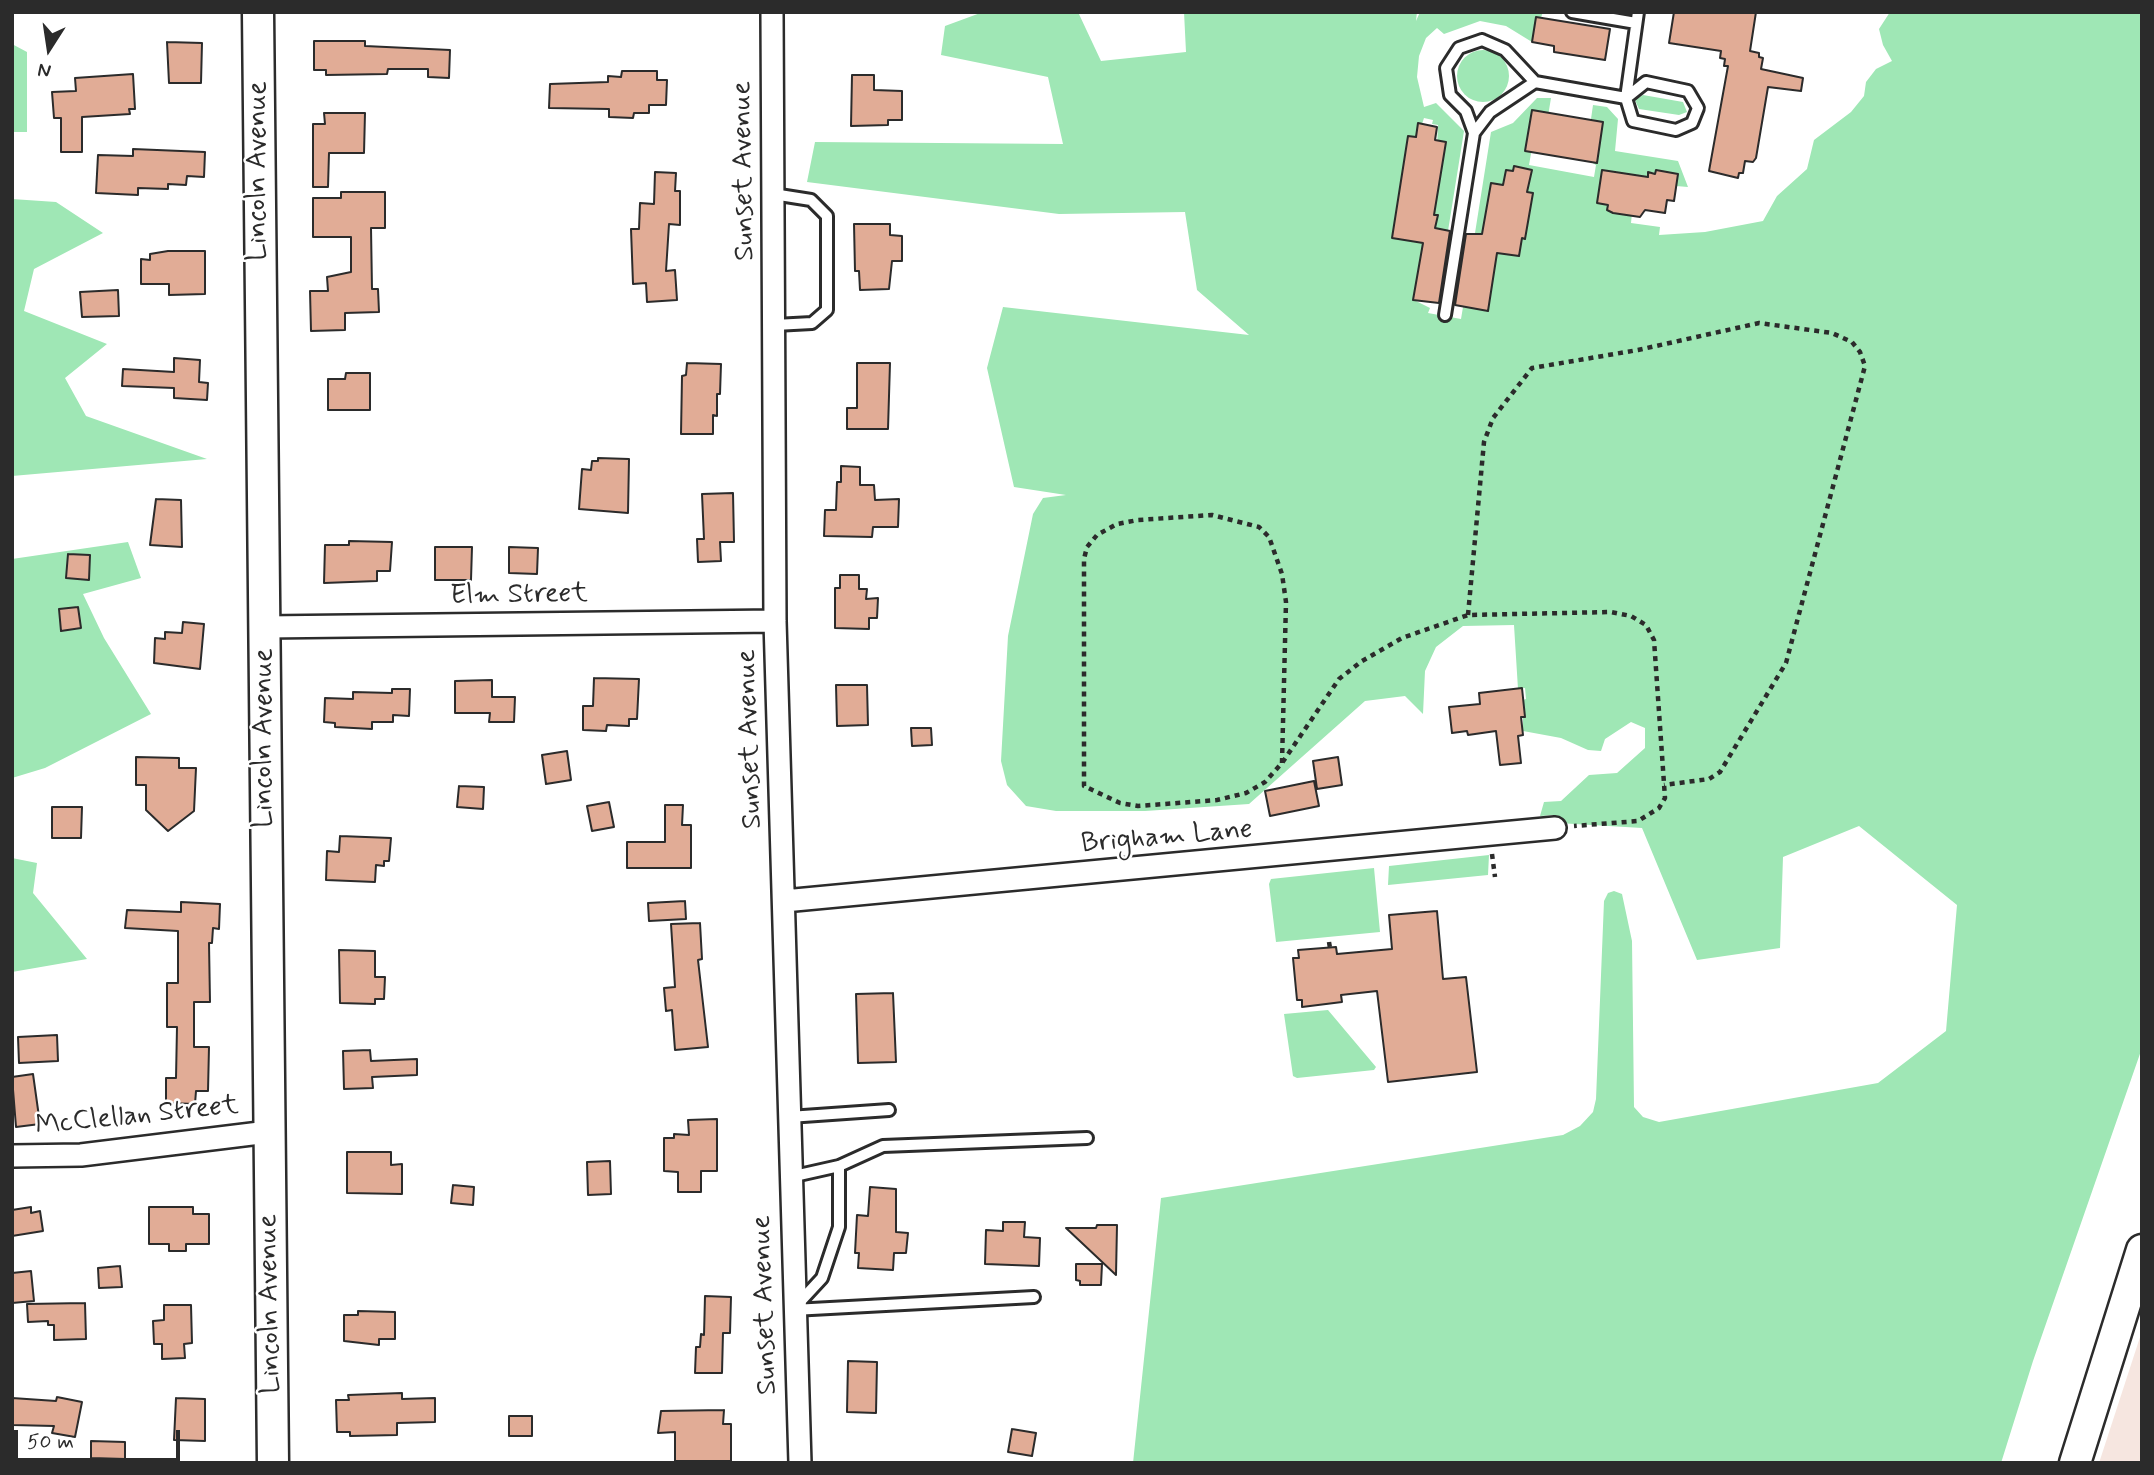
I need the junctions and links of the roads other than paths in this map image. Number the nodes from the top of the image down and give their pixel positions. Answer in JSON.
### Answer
{"nodes":[{"id":1,"x":258,"y":12,"type":"edge"},
{"id":2,"x":772,"y":12,"type":"edge"},
{"id":3,"x":1572,"y":12,"type":"edge"},
{"id":4,"x":1637,"y":18,"type":"edge"},
{"id":5,"x":1535,"y":82,"type":"junction"},
{"id":6,"x":1626,"y":98,"type":"junction"},
{"id":7,"x":1474,"y":133,"type":"junction"},
{"id":8,"x":773,"y":194,"type":"junction"},
{"id":9,"x":1445,"y":315,"type":"dead end"},
{"id":10,"x":775,"y":325,"type":"junction"},
{"id":11,"x":775,"y":621,"type":"junction"},
{"id":12,"x":265,"y":627,"type":"junction"},
{"id":13,"x":1555,"y":828,"type":"road end"},
{"id":14,"x":784,"y":901,"type":"junction"},
{"id":15,"x":889,"y":1110,"type":"dead end"},
{"id":16,"x":789,"y":1117,"type":"junction"},
{"id":17,"x":268,"y":1132,"type":"junction"},
{"id":18,"x":1087,"y":1138,"type":"dead end"},
{"id":19,"x":12,"y":1156,"type":"edge"},
{"id":20,"x":839,"y":1166,"type":"junction"},
{"id":21,"x":790,"y":1177,"type":"junction"},
{"id":22,"x":2142,"y":1250,"type":"edge"},
{"id":23,"x":1034,"y":1297,"type":"dead end"},
{"id":24,"x":793,"y":1310,"type":"junction"},
{"id":25,"x":273,"y":1463,"type":"edge"},
{"id":26,"x":800,"y":1463,"type":"edge"},
{"id":27,"x":2075,"y":1463,"type":"edge"}],
"edges":[{"from":1,"to":12,"type":"street","name":"Lincoln Avenue"},
{"from":2,"to":8,"type":"street","name":"Sunset Avenue"},
{"from":3,"to":4,"type":"lane"},
{"from":4,"to":6,"type":"lane"},
{"from":5,"to":6,"type":"lane"},
{"from":5,"to":7,"type":"lane"},
{"from":5,"to":7,"type":"lane"},
{"from":6,"to":6,"type":"lane"},
{"from":7,"to":9,"type":"lane"},
{"from":8,"to":10,"type":"street","name":"Sunset Avenue"},
{"from":8,"to":10,"type":"lane"},
{"from":10,"to":11,"type":"street","name":"Sunset Avenue"},
{"from":11,"to":12,"type":"street","name":"Elm Street"},
{"from":11,"to":14,"type":"street","name":"Sunset Avenue"},
{"from":12,"to":17,"type":"street","name":"Lincoln Avenue"},
{"from":13,"to":14,"type":"street","name":"Brigham Lane"},
{"from":14,"to":16,"type":"street","name":"Sunset Avenue"},
{"from":15,"to":16,"type":"lane"},
{"from":16,"to":21,"type":"street","name":"Sunset Avenue"},
{"from":17,"to":19,"type":"street","name":"McClellan Street"},
{"from":17,"to":25,"type":"street","name":"Lincoln Avenue"},
{"from":18,"to":20,"type":"lane"},
{"from":20,"to":21,"type":"lane"},
{"from":20,"to":24,"type":"lane"},
{"from":21,"to":24,"type":"street","name":"Sunset Avenue"},
{"from":22,"to":27,"type":"street"},
{"from":23,"to":24,"type":"lane"},
{"from":24,"to":26,"type":"street","name":"Sunset Avenue"}]}
